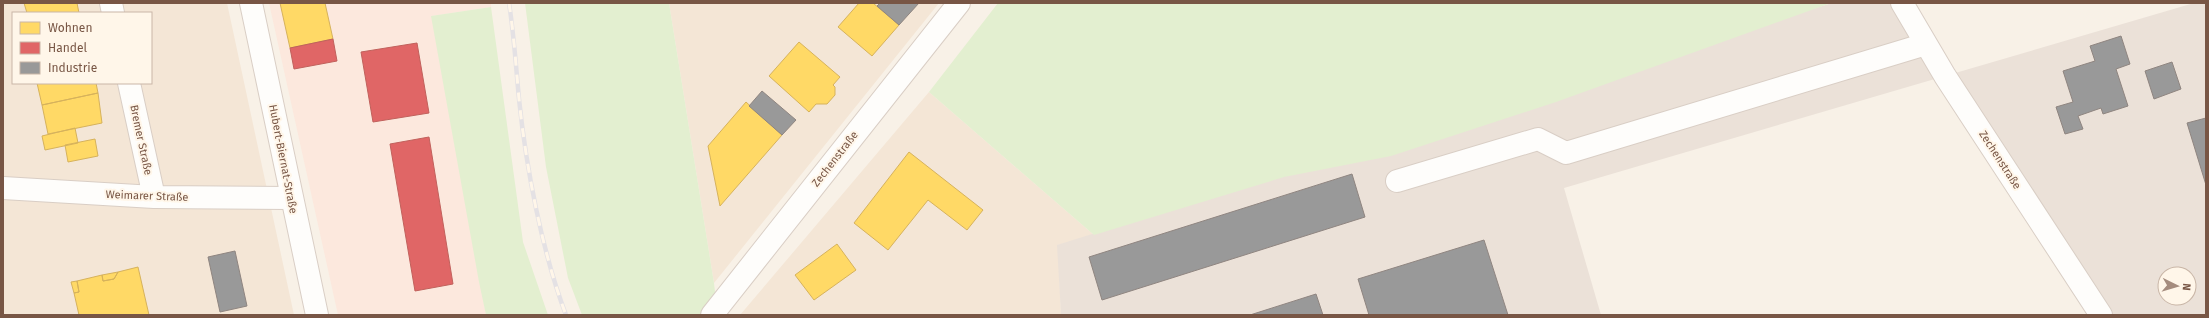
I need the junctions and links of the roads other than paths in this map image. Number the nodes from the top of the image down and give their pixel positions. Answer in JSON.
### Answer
{"nodes":[{"id":1,"x":251,"y":3,"type":"edge"},
{"id":2,"x":959,"y":3,"type":"edge"},
{"id":3,"x":1902,"y":3,"type":"edge"},
{"id":4,"x":1926,"y":44,"type":"junction"},
{"id":5,"x":129,"y":84,"type":"edge"},
{"id":6,"x":1397,"y":180,"type":"dead end"},
{"id":7,"x":3,"y":188,"type":"edge"},
{"id":8,"x":154,"y":197,"type":"junction"},
{"id":9,"x":291,"y":198,"type":"junction"},
{"id":10,"x":317,"y":315,"type":"edge"},
{"id":11,"x":712,"y":315,"type":"edge"},
{"id":12,"x":2101,"y":315,"type":"edge"}],
"edges":[{"from":1,"to":9,"type":"street","name":"Hubert-Biernat-Straße"},
{"from":2,"to":11,"type":"street","name":"Zechenstraße"},
{"from":3,"to":4,"type":"street","name":"Zechenstraße"},
{"from":4,"to":6,"type":"street"},
{"from":4,"to":12,"type":"street","name":"Zechenstraße"},
{"from":5,"to":8,"type":"street","name":"Bremer Straße"},
{"from":7,"to":8,"type":"street","name":"Weimarer Straße"},
{"from":8,"to":9,"type":"street","name":"Weimarer Straße"},
{"from":9,"to":10,"type":"street","name":"Hubert-Biernat-Straße"}]}
